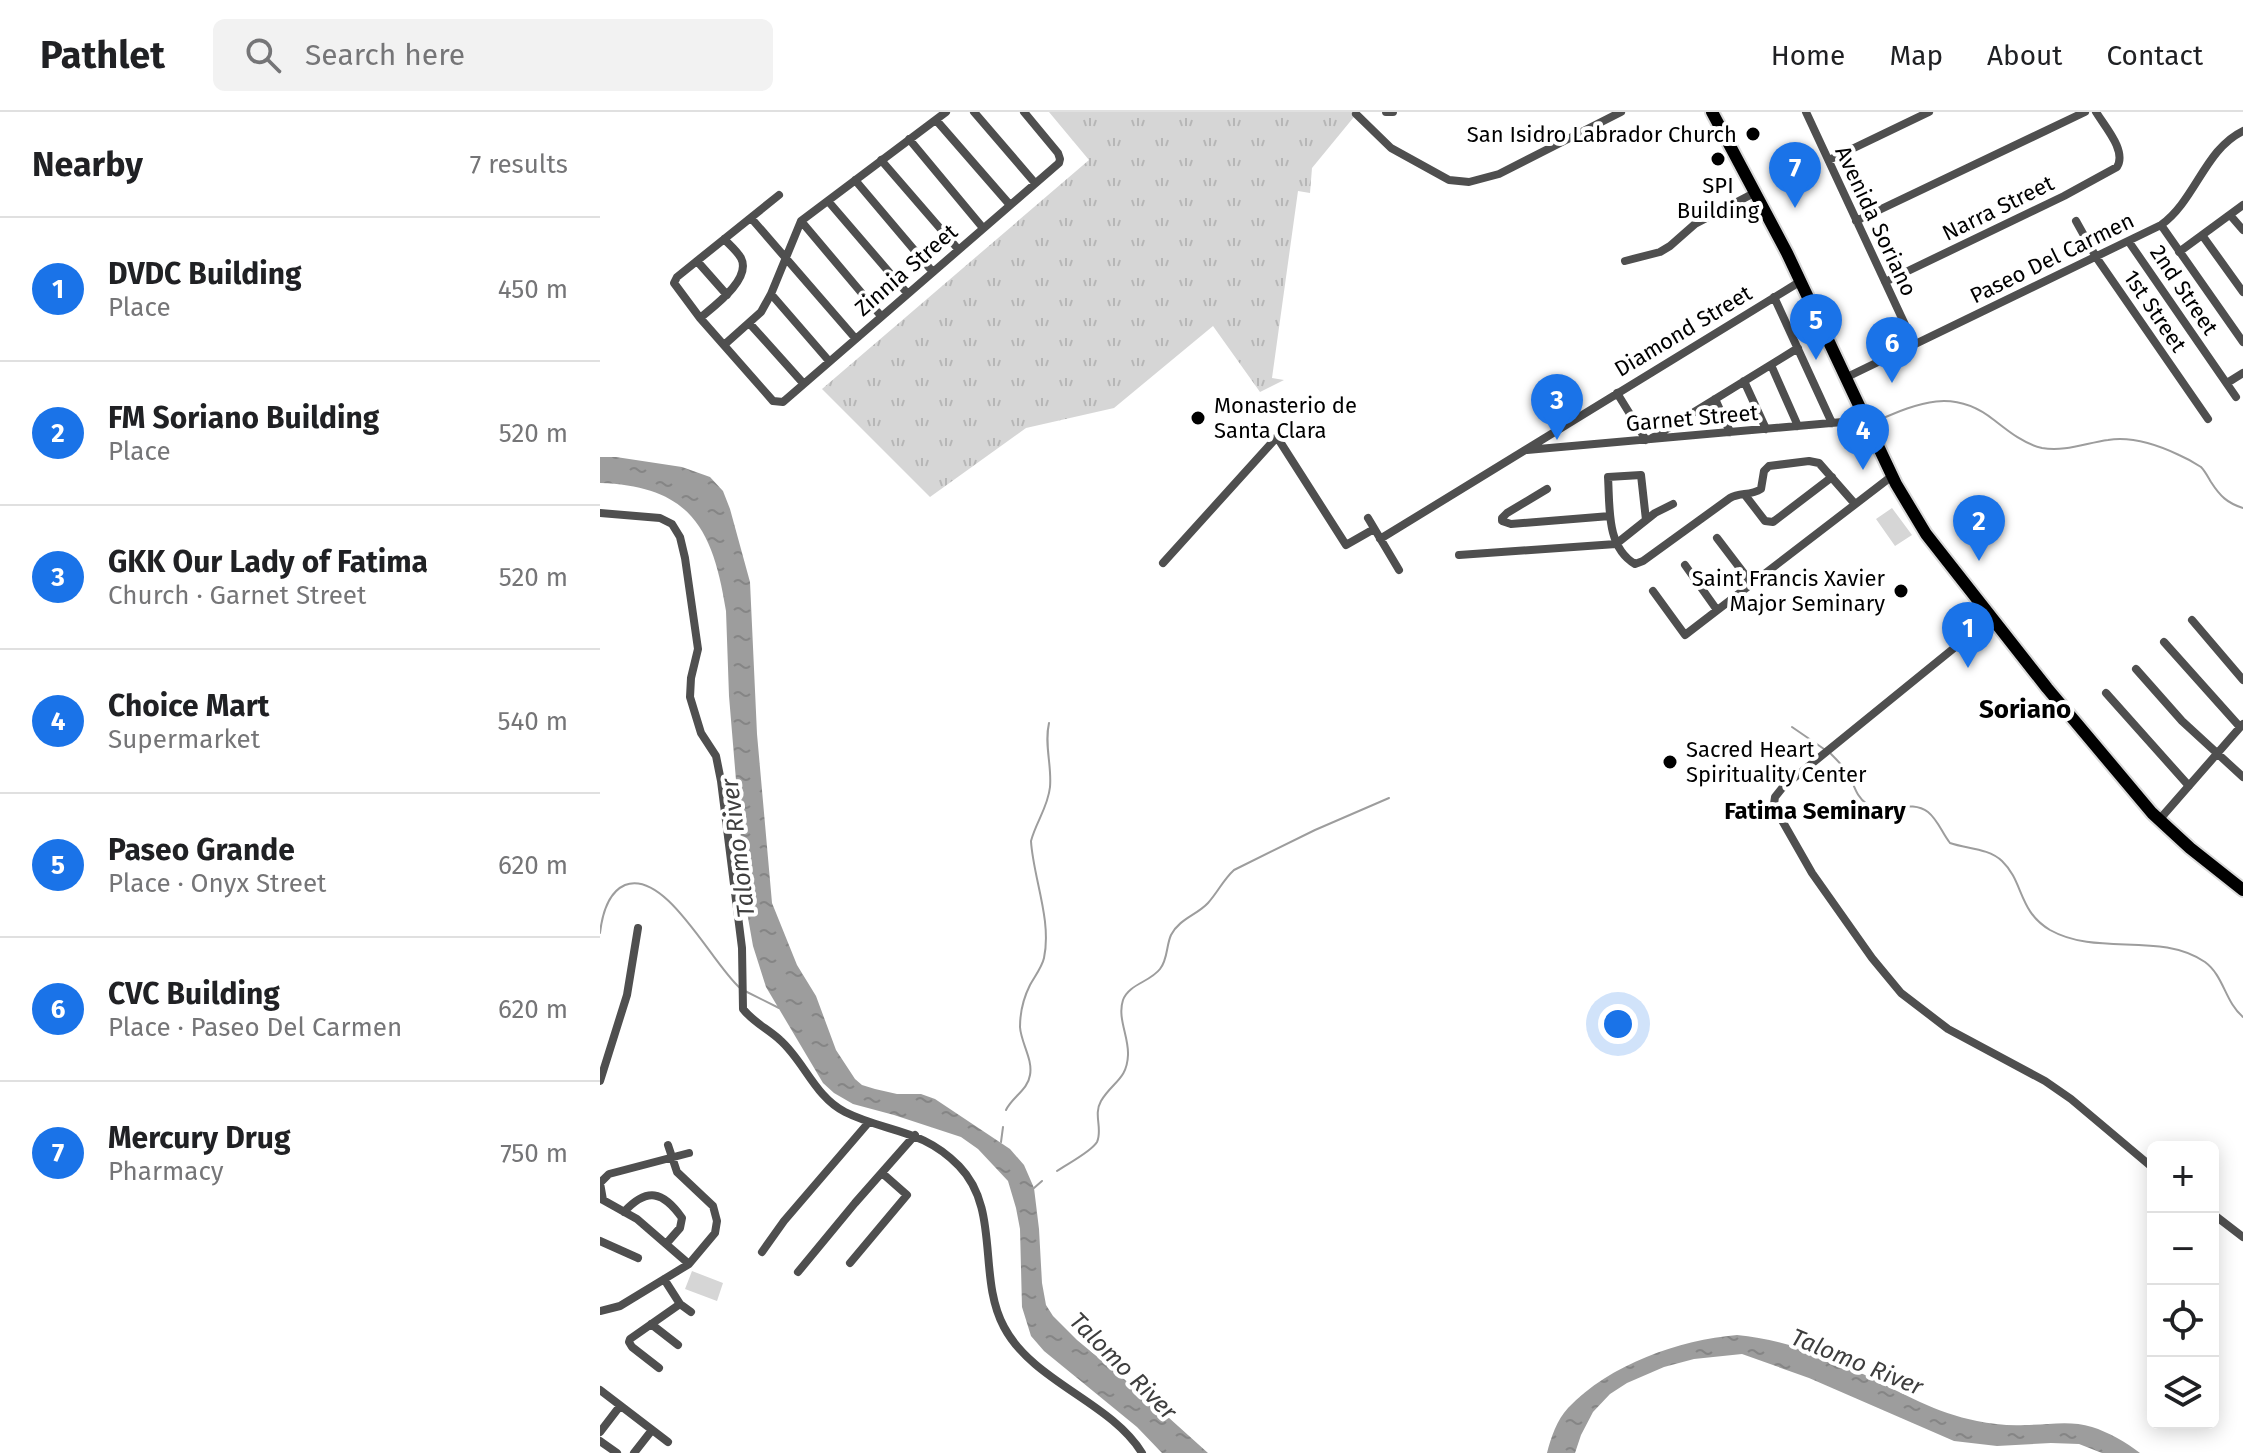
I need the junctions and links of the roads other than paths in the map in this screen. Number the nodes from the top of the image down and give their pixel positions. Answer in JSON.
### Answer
{"nodes":[{"id":1,"x":946,"y":112,"type":"edge"},
{"id":2,"x":974,"y":112,"type":"edge"},
{"id":3,"x":1024,"y":112,"type":"edge"},
{"id":4,"x":1621,"y":112,"type":"edge"},
{"id":5,"x":1712,"y":112,"type":"edge"},
{"id":6,"x":1806,"y":112,"type":"edge"},
{"id":7,"x":1929,"y":112,"type":"edge"},
{"id":8,"x":2085,"y":112,"type":"edge"},
{"id":9,"x":2096,"y":112,"type":"edge"},
{"id":10,"x":1356,"y":114,"type":"dead end"},
{"id":11,"x":936,"y":120,"type":"junction"},
{"id":12,"x":2243,"y":131,"type":"edge"},
{"id":13,"x":909,"y":139,"type":"junction"},
{"id":14,"x":881,"y":160,"type":"junction"},
{"id":15,"x":1829,"y":160,"type":"junction"},
{"id":16,"x":855,"y":180,"type":"junction"},
{"id":17,"x":1035,"y":183,"type":"junction"},
{"id":18,"x":1756,"y":192,"type":"junction"},
{"id":19,"x":779,"y":195,"type":"dead end"},
{"id":20,"x":828,"y":201,"type":"junction"},
{"id":21,"x":1010,"y":205,"type":"junction"},
{"id":22,"x":2243,"y":205,"type":"edge"},
{"id":23,"x":2230,"y":215,"type":"junction"},
{"id":24,"x":751,"y":218,"type":"junction"},
{"id":25,"x":801,"y":221,"type":"junction"},
{"id":26,"x":1856,"y":221,"type":"junction"},
{"id":27,"x":2076,"y":221,"type":"dead end"},
{"id":28,"x":2161,"y":225,"type":"junction"},
{"id":29,"x":983,"y":228,"type":"junction"},
{"id":30,"x":2243,"y":230,"type":"edge"},
{"id":31,"x":2202,"y":235,"type":"junction"},
{"id":32,"x":724,"y":239,"type":"junction"},
{"id":33,"x":2129,"y":242,"type":"junction"},
{"id":34,"x":958,"y":249,"type":"junction"},
{"id":35,"x":2179,"y":252,"type":"junction"},
{"id":36,"x":786,"y":256,"type":"junction"},
{"id":37,"x":2096,"y":257,"type":"junction"},
{"id":38,"x":697,"y":261,"type":"junction"},
{"id":39,"x":1625,"y":261,"type":"dead end"},
{"id":40,"x":932,"y":271,"type":"junction"},
{"id":41,"x":1801,"y":281,"type":"junction"},
{"id":42,"x":1885,"y":282,"type":"junction"},
{"id":43,"x":2243,"y":292,"type":"edge"},
{"id":44,"x":907,"y":293,"type":"junction"},
{"id":45,"x":771,"y":294,"type":"junction"},
{"id":46,"x":727,"y":295,"type":"junction"},
{"id":47,"x":1774,"y":297,"type":"junction"},
{"id":48,"x":881,"y":316,"type":"junction"},
{"id":49,"x":700,"y":318,"type":"junction"},
{"id":50,"x":750,"y":324,"type":"junction"},
{"id":51,"x":855,"y":338,"type":"junction"},
{"id":52,"x":2243,"y":342,"type":"edge"},
{"id":53,"x":1914,"y":344,"type":"junction"},
{"id":54,"x":724,"y":345,"type":"junction"},
{"id":55,"x":1798,"y":348,"type":"junction"},
{"id":56,"x":829,"y":361,"type":"junction"},
{"id":57,"x":1771,"y":365,"type":"junction"},
{"id":58,"x":2243,"y":373,"type":"edge"},
{"id":59,"x":1845,"y":378,"type":"junction"},
{"id":60,"x":1744,"y":381,"type":"junction"},
{"id":61,"x":803,"y":383,"type":"junction"},
{"id":62,"x":2227,"y":383,"type":"junction"},
{"id":63,"x":1617,"y":393,"type":"junction"},
{"id":64,"x":2236,"y":397,"type":"dead end"},
{"id":65,"x":1715,"y":399,"type":"junction"},
{"id":66,"x":2208,"y":419,"type":"dead end"},
{"id":67,"x":1865,"y":420,"type":"junction"},
{"id":68,"x":1832,"y":423,"type":"junction"},
{"id":69,"x":1798,"y":426,"type":"junction"},
{"id":70,"x":1766,"y":429,"type":"junction"},
{"id":71,"x":1730,"y":432,"type":"junction"},
{"id":72,"x":1648,"y":440,"type":"junction"},
{"id":73,"x":1522,"y":451,"type":"junction"},
{"id":74,"x":1892,"y":476,"type":"junction"},
{"id":75,"x":1832,"y":477,"type":"junction"},
{"id":76,"x":1547,"y":489,"type":"dead end"},
{"id":77,"x":1745,"y":495,"type":"junction"},
{"id":78,"x":1673,"y":504,"type":"dead end"},
{"id":79,"x":1855,"y":504,"type":"junction"},
{"id":80,"x":600,"y":513,"type":"edge"},
{"id":81,"x":1610,"y":516,"type":"junction"},
{"id":82,"x":1368,"y":518,"type":"dead end"},
{"id":83,"x":1646,"y":520,"type":"junction"},
{"id":84,"x":1374,"y":529,"type":"junction"},
{"id":85,"x":1717,"y":538,"type":"dead end"},
{"id":86,"x":1380,"y":539,"type":"junction"},
{"id":87,"x":1616,"y":544,"type":"junction"},
{"id":88,"x":1459,"y":555,"type":"dead end"},
{"id":89,"x":1163,"y":563,"type":"dead end"},
{"id":90,"x":1685,"y":565,"type":"dead end"},
{"id":91,"x":1399,"y":570,"type":"dead end"},
{"id":92,"x":1752,"y":584,"type":"junction"},
{"id":93,"x":1653,"y":591,"type":"dead end"},
{"id":94,"x":1717,"y":610,"type":"junction"},
{"id":95,"x":1991,"y":618,"type":"junction"},
{"id":96,"x":2192,"y":620,"type":"dead end"},
{"id":97,"x":2164,"y":642,"type":"dead end"},
{"id":98,"x":2136,"y":669,"type":"dead end"},
{"id":99,"x":2243,"y":680,"type":"edge"},
{"id":100,"x":2106,"y":693,"type":"dead end"},
{"id":101,"x":2242,"y":726,"type":"edge"},
{"id":102,"x":2217,"y":754,"type":"junction"},
{"id":103,"x":2243,"y":776,"type":"edge"},
{"id":104,"x":2189,"y":786,"type":"junction"},
{"id":105,"x":2159,"y":820,"type":"junction"},
{"id":106,"x":2243,"y":890,"type":"edge"},
{"id":107,"x":638,"y":928,"type":"dead end"},
{"id":108,"x":600,"y":1081,"type":"edge"},
{"id":109,"x":869,"y":1122,"type":"junction"},
{"id":110,"x":915,"y":1135,"type":"junction"},
{"id":111,"x":668,"y":1145,"type":"dead end"},
{"id":112,"x":689,"y":1153,"type":"dead end"},
{"id":113,"x":672,"y":1157,"type":"junction"},
{"id":114,"x":2147,"y":1163,"type":"edge"},
{"id":115,"x":882,"y":1173,"type":"junction"},
{"id":116,"x":624,"y":1212,"type":"junction"},
{"id":117,"x":2219,"y":1219,"type":"edge"},
{"id":118,"x":2243,"y":1237,"type":"edge"},
{"id":119,"x":600,"y":1241,"type":"edge"},
{"id":120,"x":666,"y":1244,"type":"junction"},
{"id":121,"x":762,"y":1252,"type":"dead end"},
{"id":122,"x":638,"y":1258,"type":"dead end"},
{"id":123,"x":850,"y":1263,"type":"dead end"},
{"id":124,"x":689,"y":1264,"type":"junction"},
{"id":125,"x":798,"y":1272,"type":"dead end"},
{"id":126,"x":664,"y":1279,"type":"junction"},
{"id":127,"x":680,"y":1304,"type":"junction"},
{"id":128,"x":600,"y":1311,"type":"edge"},
{"id":129,"x":691,"y":1312,"type":"dead end"},
{"id":130,"x":651,"y":1324,"type":"junction"},
{"id":131,"x":678,"y":1345,"type":"dead end"},
{"id":132,"x":659,"y":1368,"type":"dead end"},
{"id":133,"x":600,"y":1390,"type":"edge"},
{"id":134,"x":620,"y":1406,"type":"junction"},
{"id":135,"x":652,"y":1430,"type":"junction"},
{"id":136,"x":600,"y":1432,"type":"edge"},
{"id":137,"x":600,"y":1441,"type":"edge"},
{"id":138,"x":668,"y":1442,"type":"dead end"},
{"id":139,"x":617,"y":1453,"type":"edge"},
{"id":140,"x":634,"y":1453,"type":"edge"},
{"id":141,"x":1142,"y":1453,"type":"edge"}],
"edges":[{"from":1,"to":11,"type":"street"},
{"from":2,"to":17,"type":"street"},
{"from":3,"to":17,"type":"street","name":"Zinnia Street"},
{"from":4,"to":10,"type":"street"},
{"from":5,"to":18,"type":"main road"},
{"from":6,"to":15,"type":"street","name":"Avenida Soriano"},
{"from":7,"to":15,"type":"street"},
{"from":8,"to":26,"type":"street"},
{"from":9,"to":42,"type":"street","name":"Narra Street"},
{"from":11,"to":13,"type":"street"},
{"from":11,"to":21,"type":"street"},
{"from":12,"to":28,"type":"street","name":"Paseo Del Carmen"},
{"from":13,"to":14,"type":"street"},
{"from":13,"to":29,"type":"street"},
{"from":14,"to":16,"type":"street"},
{"from":14,"to":34,"type":"street"},
{"from":15,"to":26,"type":"street","name":"Avenida Soriano"},
{"from":16,"to":20,"type":"street"},
{"from":16,"to":40,"type":"street"},
{"from":17,"to":21,"type":"street","name":"Zinnia Street"},
{"from":18,"to":39,"type":"street"},
{"from":18,"to":41,"type":"main road"},
{"from":19,"to":24,"type":"street"},
{"from":20,"to":25,"type":"street"},
{"from":20,"to":44,"type":"street"},
{"from":21,"to":29,"type":"street","name":"Zinnia Street"},
{"from":22,"to":23,"type":"street"},
{"from":23,"to":30,"type":"street"},
{"from":23,"to":31,"type":"street"},
{"from":24,"to":32,"type":"street"},
{"from":24,"to":36,"type":"street"},
{"from":25,"to":36,"type":"street"},
{"from":25,"to":48,"type":"street"},
{"from":26,"to":42,"type":"street","name":"Avenida Soriano"},
{"from":27,"to":37,"type":"street","name":"1st Street"},
{"from":28,"to":33,"type":"street","name":"Paseo Del Carmen"},
{"from":28,"to":35,"type":"street"},
{"from":29,"to":34,"type":"street","name":"Zinnia Street"},
{"from":31,"to":35,"type":"street"},
{"from":31,"to":43,"type":"street"},
{"from":32,"to":38,"type":"street"},
{"from":32,"to":46,"type":"street"},
{"from":33,"to":37,"type":"street","name":"Paseo Del Carmen"},
{"from":33,"to":62,"type":"street","name":"2nd Street"},
{"from":34,"to":40,"type":"street","name":"Zinnia Street"},
{"from":35,"to":52,"type":"street"},
{"from":36,"to":45,"type":"street"},
{"from":36,"to":51,"type":"street"},
{"from":37,"to":53,"type":"street","name":"Paseo Del Carmen"},
{"from":37,"to":66,"type":"street","name":"1st Street"},
{"from":38,"to":46,"type":"street"},
{"from":38,"to":49,"type":"street"},
{"from":40,"to":44,"type":"street","name":"Zinnia Street"},
{"from":41,"to":47,"type":"street","name":"Diamond Street"},
{"from":41,"to":59,"type":"main road"},
{"from":42,"to":53,"type":"street","name":"Avenida Soriano"},
{"from":44,"to":48,"type":"street","name":"Zinnia Street"},
{"from":45,"to":50,"type":"street"},
{"from":45,"to":56,"type":"street"},
{"from":46,"to":49,"type":"street"},
{"from":47,"to":55,"type":"street"},
{"from":47,"to":63,"type":"street","name":"Diamond Street"},
{"from":48,"to":51,"type":"street","name":"Zinnia Street"},
{"from":49,"to":54,"type":"street"},
{"from":50,"to":54,"type":"street"},
{"from":50,"to":61,"type":"street"},
{"from":51,"to":56,"type":"street","name":"Zinnia Street"},
{"from":53,"to":59,"type":"street","name":"Paseo Del Carmen"},
{"from":54,"to":61,"type":"street","name":"Zinnia Street"},
{"from":55,"to":57,"type":"street"},
{"from":55,"to":68,"type":"street"},
{"from":56,"to":61,"type":"street","name":"Zinnia Street"},
{"from":57,"to":60,"type":"street"},
{"from":57,"to":69,"type":"street"},
{"from":58,"to":62,"type":"street"},
{"from":59,"to":67,"type":"main road"},
{"from":60,"to":65,"type":"street"},
{"from":60,"to":70,"type":"street"},
{"from":62,"to":64,"type":"street","name":"2nd Street"},
{"from":63,"to":72,"type":"street"},
{"from":63,"to":73,"type":"street","name":"Diamond Street"},
{"from":65,"to":71,"type":"street"},
{"from":65,"to":72,"type":"street"},
{"from":67,"to":68,"type":"street","name":"Garnet Street"},
{"from":67,"to":74,"type":"main road"},
{"from":68,"to":69,"type":"street","name":"Garnet Street"},
{"from":69,"to":70,"type":"street","name":"Garnet Street"},
{"from":70,"to":71,"type":"street","name":"Garnet Street"},
{"from":71,"to":72,"type":"street","name":"Garnet Street"},
{"from":72,"to":73,"type":"street","name":"Garnet Street"},
{"from":73,"to":86,"type":"street","name":"Diamond Street"},
{"from":74,"to":79,"type":"street"},
{"from":74,"to":95,"type":"main road"},
{"from":75,"to":77,"type":"street"},
{"from":75,"to":77,"type":"street"},
{"from":75,"to":79,"type":"street"},
{"from":76,"to":81,"type":"street"},
{"from":77,"to":87,"type":"street"},
{"from":78,"to":83,"type":"street"},
{"from":79,"to":92,"type":"street"},
{"from":80,"to":109,"type":"street"},
{"from":81,"to":83,"type":"street"},
{"from":81,"to":87,"type":"street"},
{"from":82,"to":84,"type":"street"},
{"from":83,"to":87,"type":"street"},
{"from":84,"to":86,"type":"street"},
{"from":84,"to":89,"type":"street"},
{"from":85,"to":92,"type":"street"},
{"from":86,"to":91,"type":"street"},
{"from":87,"to":88,"type":"street"},
{"from":90,"to":94,"type":"street"},
{"from":92,"to":94,"type":"street"},
{"from":93,"to":94,"type":"street"},
{"from":95,"to":105,"type":"main road"},
{"from":95,"to":114,"type":"street"},
{"from":96,"to":99,"type":"street"},
{"from":97,"to":101,"type":"street"},
{"from":98,"to":102,"type":"street"},
{"from":100,"to":104,"type":"street"},
{"from":101,"to":102,"type":"street"},
{"from":102,"to":103,"type":"street"},
{"from":102,"to":104,"type":"street"},
{"from":104,"to":105,"type":"street"},
{"from":105,"to":106,"type":"main road"},
{"from":107,"to":108,"type":"street"},
{"from":109,"to":110,"type":"street"},
{"from":109,"to":121,"type":"street"},
{"from":110,"to":115,"type":"street"},
{"from":110,"to":141,"type":"street"},
{"from":111,"to":113,"type":"street"},
{"from":112,"to":113,"type":"street"},
{"from":113,"to":116,"type":"street"},
{"from":113,"to":124,"type":"street"},
{"from":115,"to":123,"type":"street"},
{"from":115,"to":125,"type":"street"},
{"from":116,"to":120,"type":"street"},
{"from":116,"to":120,"type":"street"},
{"from":117,"to":118,"type":"street"},
{"from":119,"to":122,"type":"street"},
{"from":120,"to":124,"type":"street"},
{"from":124,"to":126,"type":"street"},
{"from":126,"to":127,"type":"street"},
{"from":126,"to":128,"type":"street"},
{"from":127,"to":129,"type":"street"},
{"from":127,"to":130,"type":"street"},
{"from":130,"to":131,"type":"street"},
{"from":130,"to":132,"type":"street"},
{"from":133,"to":134,"type":"street"},
{"from":134,"to":135,"type":"street"},
{"from":134,"to":136,"type":"street"},
{"from":135,"to":138,"type":"street"},
{"from":135,"to":140,"type":"street"},
{"from":137,"to":139,"type":"street"}]}
